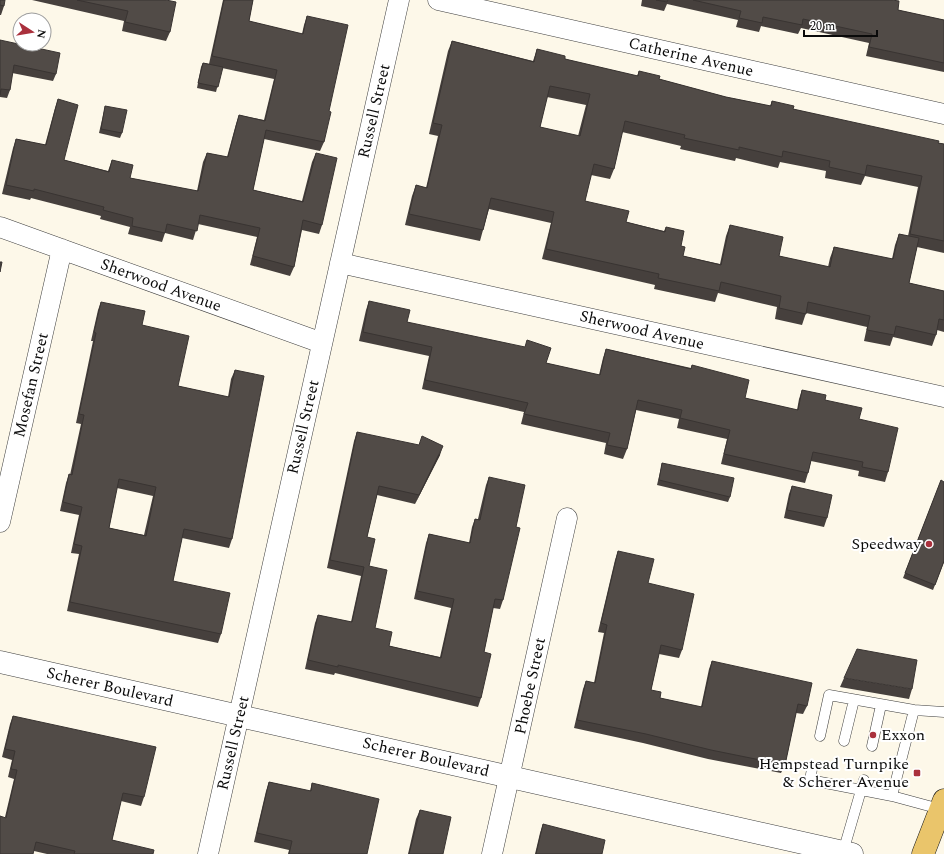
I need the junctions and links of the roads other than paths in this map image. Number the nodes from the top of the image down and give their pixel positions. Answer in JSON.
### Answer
{"nodes":[{"id":1,"x":399,"y":0,"type":"edge"},
{"id":2,"x":438,"y":0,"type":"edge"},
{"id":3,"x":944,"y":114,"type":"edge"},
{"id":4,"x":0,"y":227,"type":"edge"},
{"id":5,"x":62,"y":249,"type":"junction"},
{"id":6,"x":340,"y":262,"type":"junction"},
{"id":7,"x":322,"y":343,"type":"junction"},
{"id":8,"x":944,"y":397,"type":"edge"},
{"id":9,"x":567,"y":518,"type":"dead end"},
{"id":10,"x":0,"y":522,"type":"edge"},
{"id":11,"x":0,"y":662,"type":"edge"},
{"id":12,"x":854,"y":700,"type":"junction"},
{"id":13,"x":881,"y":705,"type":"junction"},
{"id":14,"x":914,"y":710,"type":"junction"},
{"id":15,"x":944,"y":712,"type":"edge"},
{"id":16,"x":239,"y":716,"type":"junction"},
{"id":17,"x":820,"y":736,"type":"dead end"},
{"id":18,"x":844,"y":741,"type":"dead end"},
{"id":19,"x":872,"y":746,"type":"dead end"},
{"id":20,"x":812,"y":769,"type":"dead end"},
{"id":21,"x":510,"y":776,"type":"junction"},
{"id":22,"x":863,"y":785,"type":"junction"},
{"id":23,"x":892,"y":796,"type":"junction"},
{"id":24,"x":942,"y":804,"type":"edge"},
{"id":25,"x":848,"y":853,"type":"edge"},
{"id":26,"x":208,"y":854,"type":"edge"},
{"id":27,"x":492,"y":854,"type":"edge"},
{"id":28,"x":922,"y":854,"type":"edge"}],
"edges":[{"from":1,"to":6,"type":"street","name":"Russell Street"},
{"from":2,"to":3,"type":"street","name":"Catherine Avenue"},
{"from":4,"to":5,"type":"street","name":"Sherwood Avenue"},
{"from":5,"to":7,"type":"street","name":"Sherwood Avenue"},
{"from":5,"to":10,"type":"street","name":"Mosefan Street"},
{"from":6,"to":7,"type":"street","name":"Russell Street"},
{"from":6,"to":8,"type":"street","name":"Sherwood Avenue"},
{"from":7,"to":16,"type":"street","name":"Russell Street"},
{"from":9,"to":21,"type":"street","name":"Phoebe Street"},
{"from":11,"to":16,"type":"street","name":"Scherer Boulevard"},
{"from":12,"to":13,"type":"lane"},
{"from":12,"to":17,"type":"lane"},
{"from":12,"to":18,"type":"lane"},
{"from":13,"to":14,"type":"lane"},
{"from":13,"to":19,"type":"lane"},
{"from":14,"to":15,"type":"lane"},
{"from":14,"to":23,"type":"lane"},
{"from":16,"to":21,"type":"street","name":"Scherer Boulevard"},
{"from":16,"to":26,"type":"street","name":"Russell Street"},
{"from":20,"to":22,"type":"lane"},
{"from":21,"to":25,"type":"street","name":"Scherer Boulevard"},
{"from":21,"to":27,"type":"street","name":"Phoebe Street"},
{"from":22,"to":23,"type":"lane"},
{"from":22,"to":25,"type":"lane"},
{"from":23,"to":24,"type":"lane"},
{"from":24,"to":28,"type":"main road"}]}
